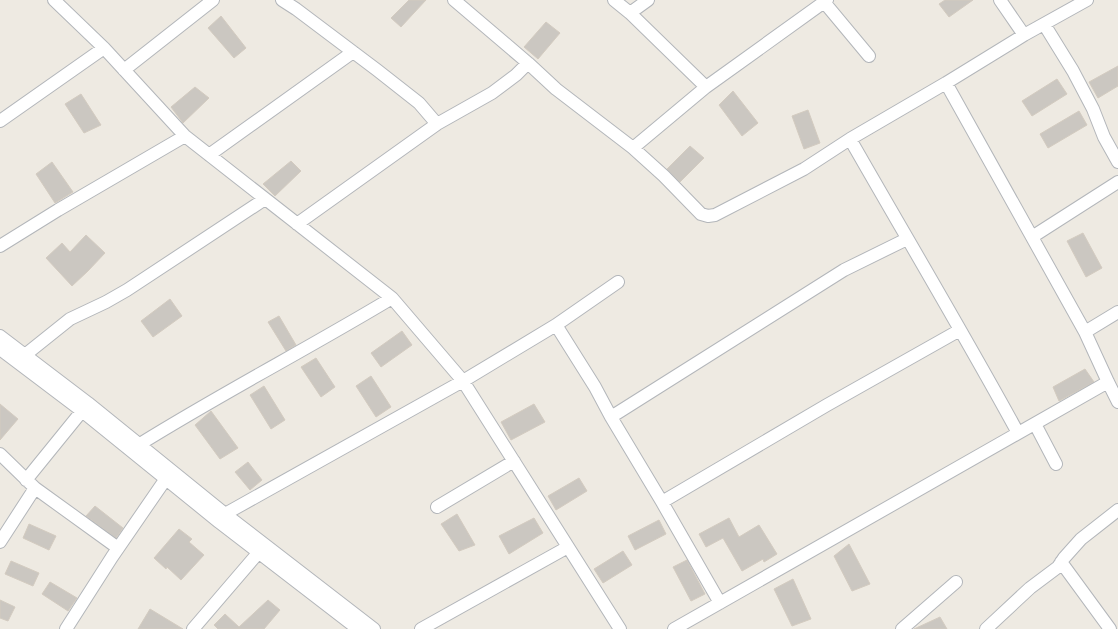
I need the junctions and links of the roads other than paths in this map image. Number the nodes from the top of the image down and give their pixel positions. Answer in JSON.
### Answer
{"nodes":[{"id":1,"x":54,"y":0,"type":"edge"},
{"id":2,"x":213,"y":0,"type":"edge"},
{"id":3,"x":282,"y":0,"type":"edge"},
{"id":4,"x":454,"y":0,"type":"edge"},
{"id":5,"x":614,"y":0,"type":"edge"},
{"id":6,"x":648,"y":0,"type":"edge"},
{"id":7,"x":1000,"y":0,"type":"edge"},
{"id":8,"x":1087,"y":0,"type":"edge"},
{"id":9,"x":825,"y":1,"type":"edge"},
{"id":10,"x":630,"y":13,"type":"junction"},
{"id":11,"x":1044,"y":24,"type":"junction"},
{"id":12,"x":1024,"y":35,"type":"junction"},
{"id":13,"x":104,"y":48,"type":"junction"},
{"id":14,"x":353,"y":52,"type":"junction"},
{"id":15,"x":869,"y":56,"type":"dead end"},
{"id":16,"x":528,"y":63,"type":"junction"},
{"id":17,"x":124,"y":70,"type":"junction"},
{"id":18,"x":946,"y":83,"type":"junction"},
{"id":19,"x":706,"y":87,"type":"junction"},
{"id":20,"x":0,"y":121,"type":"edge"},
{"id":21,"x":437,"y":124,"type":"junction"},
{"id":22,"x":185,"y":136,"type":"junction"},
{"id":23,"x":850,"y":139,"type":"junction"},
{"id":24,"x":633,"y":148,"type":"junction"},
{"id":25,"x":210,"y":155,"type":"junction"},
{"id":26,"x":1118,"y":162,"type":"edge"},
{"id":27,"x":1118,"y":182,"type":"edge"},
{"id":28,"x":265,"y":199,"type":"junction"},
{"id":29,"x":297,"y":224,"type":"junction"},
{"id":30,"x":1032,"y":237,"type":"junction"},
{"id":31,"x":907,"y":238,"type":"junction"},
{"id":32,"x":0,"y":246,"type":"edge"},
{"id":33,"x":618,"y":282,"type":"dead end"},
{"id":34,"x":392,"y":298,"type":"junction"},
{"id":35,"x":1118,"y":312,"type":"edge"},
{"id":36,"x":556,"y":325,"type":"junction"},
{"id":37,"x":960,"y":330,"type":"junction"},
{"id":38,"x":1085,"y":332,"type":"junction"},
{"id":39,"x":0,"y":336,"type":"edge"},
{"id":40,"x":0,"y":349,"type":"edge"},
{"id":41,"x":25,"y":355,"type":"junction"},
{"id":42,"x":463,"y":381,"type":"junction"},
{"id":43,"x":1108,"y":382,"type":"junction"},
{"id":44,"x":1118,"y":402,"type":"edge"},
{"id":45,"x":82,"y":411,"type":"junction"},
{"id":46,"x":611,"y":417,"type":"junction"},
{"id":47,"x":1035,"y":424,"type":"junction"},
{"id":48,"x":1018,"y":433,"type":"junction"},
{"id":49,"x":140,"y":444,"type":"junction"},
{"id":50,"x":0,"y":454,"type":"edge"},
{"id":51,"x":514,"y":461,"type":"junction"},
{"id":52,"x":1056,"y":464,"type":"dead end"},
{"id":53,"x":165,"y":480,"type":"junction"},
{"id":54,"x":30,"y":484,"type":"junction"},
{"id":55,"x":662,"y":502,"type":"junction"},
{"id":56,"x":437,"y":507,"type":"dead end"},
{"id":57,"x":1118,"y":510,"type":"edge"},
{"id":58,"x":225,"y":514,"type":"junction"},
{"id":59,"x":0,"y":542,"type":"edge"},
{"id":60,"x":568,"y":547,"type":"junction"},
{"id":61,"x":118,"y":548,"type":"junction"},
{"id":62,"x":259,"y":552,"type":"junction"},
{"id":63,"x":1061,"y":562,"type":"junction"},
{"id":64,"x":956,"y":582,"type":"dead end"},
{"id":65,"x":720,"y":603,"type":"junction"},
{"id":66,"x":197,"y":627,"type":"edge"},
{"id":67,"x":66,"y":629,"type":"edge"},
{"id":68,"x":358,"y":629,"type":"edge"},
{"id":69,"x":374,"y":629,"type":"edge"},
{"id":70,"x":421,"y":629,"type":"edge"},
{"id":71,"x":620,"y":629,"type":"edge"},
{"id":72,"x":674,"y":629,"type":"edge"},
{"id":73,"x":902,"y":629,"type":"edge"},
{"id":74,"x":986,"y":629,"type":"edge"},
{"id":75,"x":1110,"y":629,"type":"edge"}],
"edges":[{"from":1,"to":13,"type":"street"},
{"from":2,"to":17,"type":"street"},
{"from":3,"to":14,"type":"street"},
{"from":4,"to":16,"type":"street"},
{"from":5,"to":10,"type":"street"},
{"from":6,"to":10,"type":"street"},
{"from":7,"to":12,"type":"street"},
{"from":8,"to":11,"type":"street"},
{"from":9,"to":15,"type":"street"},
{"from":9,"to":19,"type":"street"},
{"from":10,"to":19,"type":"street"},
{"from":11,"to":12,"type":"street"},
{"from":11,"to":26,"type":"street"},
{"from":12,"to":18,"type":"street"},
{"from":13,"to":17,"type":"street"},
{"from":13,"to":20,"type":"street"},
{"from":14,"to":21,"type":"street"},
{"from":14,"to":25,"type":"street"},
{"from":16,"to":21,"type":"street"},
{"from":16,"to":24,"type":"street"},
{"from":17,"to":22,"type":"street"},
{"from":18,"to":23,"type":"street"},
{"from":18,"to":30,"type":"street"},
{"from":19,"to":24,"type":"street"},
{"from":21,"to":29,"type":"street"},
{"from":22,"to":25,"type":"street"},
{"from":22,"to":32,"type":"street"},
{"from":23,"to":24,"type":"street"},
{"from":23,"to":31,"type":"street"},
{"from":25,"to":28,"type":"street"},
{"from":27,"to":30,"type":"street"},
{"from":28,"to":29,"type":"street"},
{"from":28,"to":41,"type":"street"},
{"from":29,"to":34,"type":"street"},
{"from":30,"to":38,"type":"street"},
{"from":31,"to":37,"type":"street"},
{"from":31,"to":46,"type":"street"},
{"from":33,"to":36,"type":"street"},
{"from":34,"to":42,"type":"street"},
{"from":34,"to":49,"type":"street"},
{"from":35,"to":38,"type":"street"},
{"from":36,"to":42,"type":"street"},
{"from":36,"to":46,"type":"street"},
{"from":37,"to":48,"type":"street"},
{"from":37,"to":55,"type":"street"},
{"from":38,"to":43,"type":"street"},
{"from":39,"to":41,"type":"street"},
{"from":40,"to":45,"type":"street"},
{"from":41,"to":49,"type":"street"},
{"from":42,"to":51,"type":"street"},
{"from":42,"to":58,"type":"street"},
{"from":43,"to":44,"type":"street"},
{"from":43,"to":47,"type":"street"},
{"from":45,"to":53,"type":"street"},
{"from":45,"to":54,"type":"street"},
{"from":46,"to":55,"type":"street"},
{"from":47,"to":48,"type":"street"},
{"from":47,"to":52,"type":"street"},
{"from":48,"to":65,"type":"street"},
{"from":49,"to":58,"type":"street"},
{"from":50,"to":54,"type":"street"},
{"from":51,"to":56,"type":"street"},
{"from":51,"to":60,"type":"street"},
{"from":53,"to":61,"type":"street"},
{"from":53,"to":62,"type":"street"},
{"from":54,"to":59,"type":"street"},
{"from":54,"to":61,"type":"street"},
{"from":55,"to":65,"type":"street"},
{"from":57,"to":63,"type":"street"},
{"from":58,"to":69,"type":"street"},
{"from":60,"to":70,"type":"street"},
{"from":60,"to":71,"type":"street"},
{"from":61,"to":67,"type":"street"},
{"from":62,"to":66,"type":"street"},
{"from":62,"to":68,"type":"street"},
{"from":63,"to":74,"type":"street"},
{"from":63,"to":75,"type":"street"},
{"from":64,"to":73,"type":"street"},
{"from":65,"to":72,"type":"street"}]}
